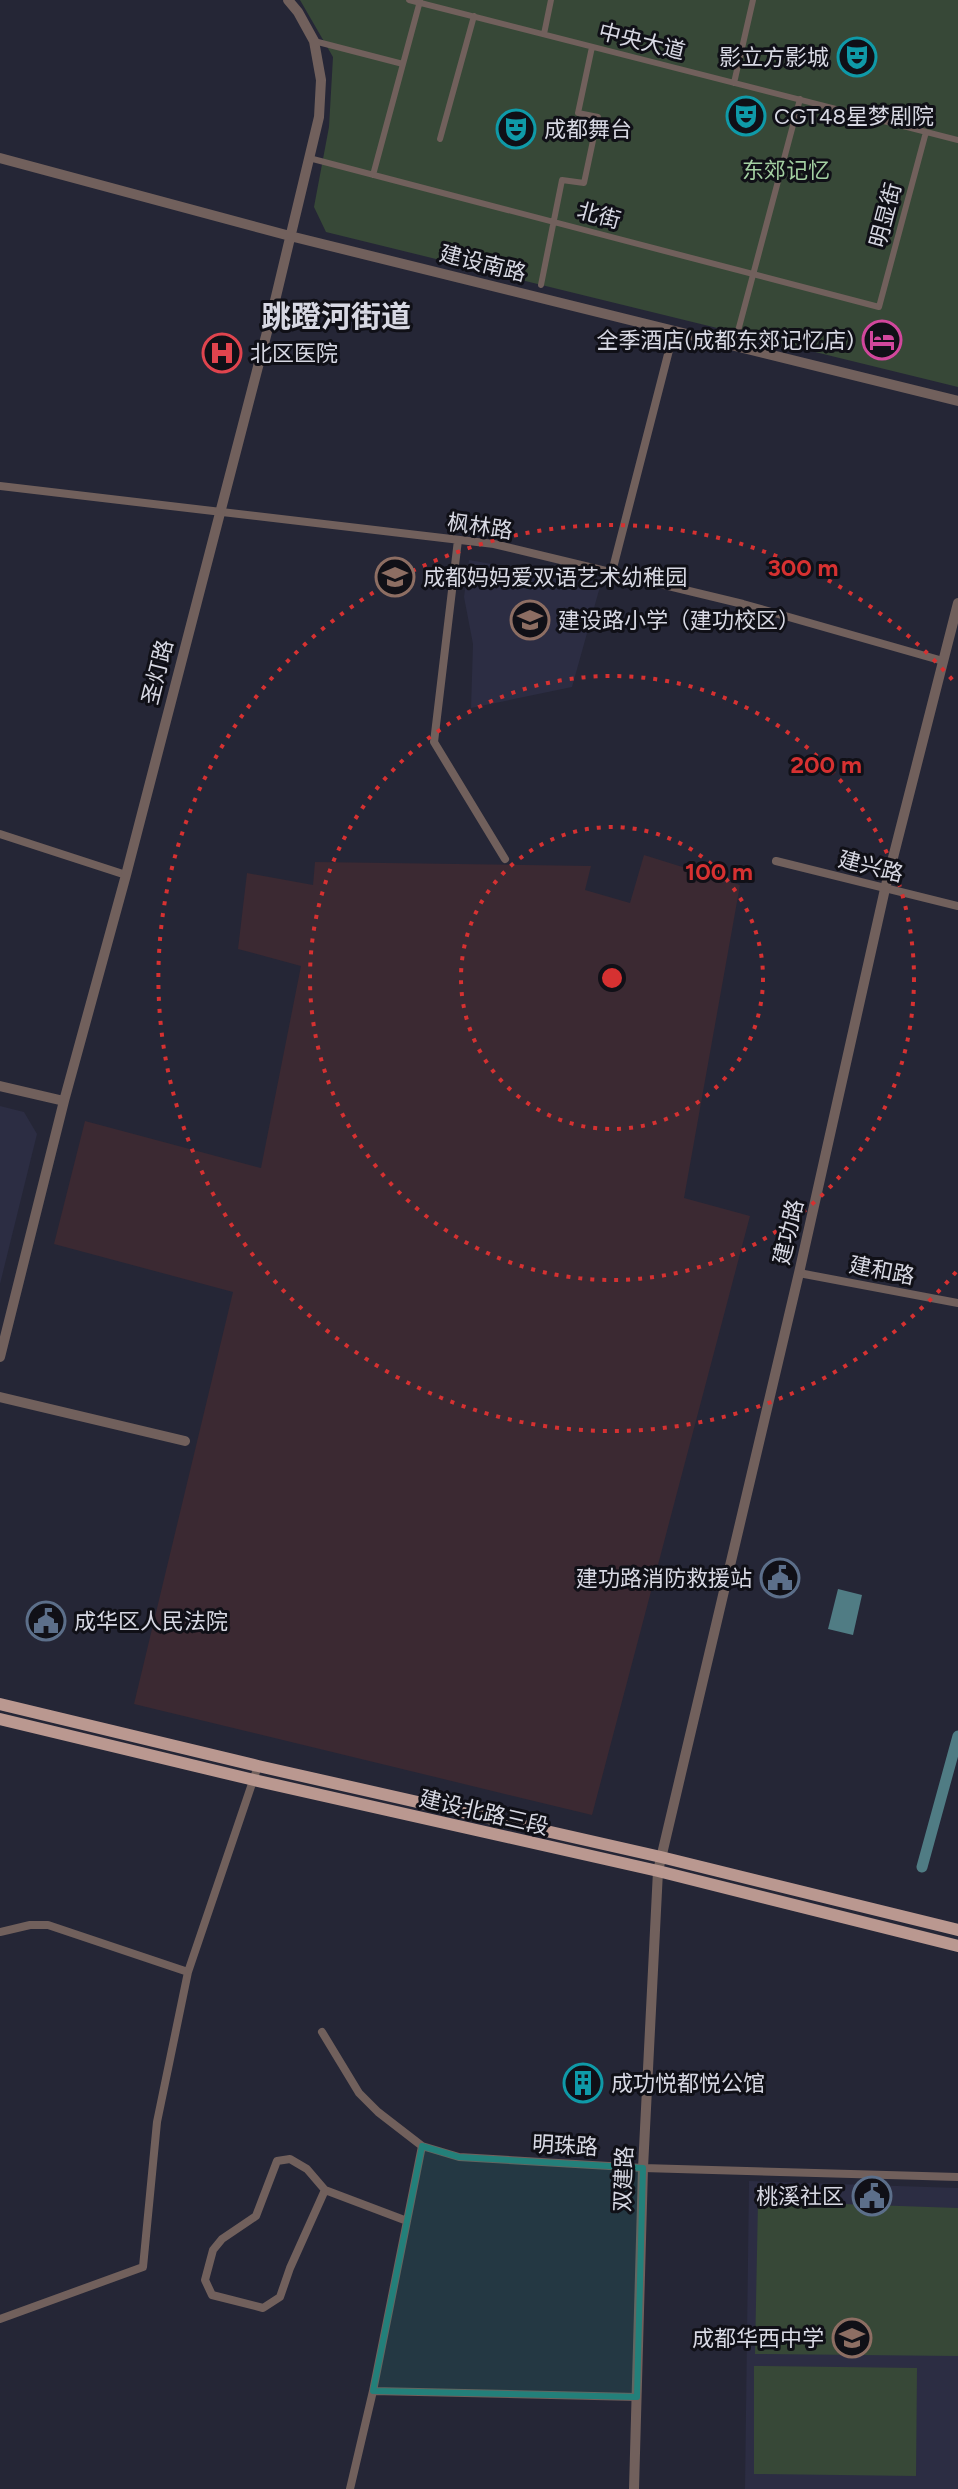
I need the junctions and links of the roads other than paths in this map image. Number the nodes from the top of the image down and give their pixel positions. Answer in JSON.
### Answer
{"nodes":[{"id":1,"x":288,"y":0,"type":"edge"},
{"id":2,"x":409,"y":0,"type":"edge"},
{"id":3,"x":551,"y":0,"type":"edge"},
{"id":4,"x":753,"y":0,"type":"edge"},
{"id":5,"x":420,"y":1,"type":"edge"},
{"id":6,"x":474,"y":16,"type":"junction"},
{"id":7,"x":544,"y":34,"type":"junction"},
{"id":8,"x":314,"y":41,"type":"junction"},
{"id":9,"x":592,"y":47,"type":"junction"},
{"id":10,"x":403,"y":64,"type":"junction"},
{"id":11,"x":734,"y":83,"type":"junction"},
{"id":12,"x":800,"y":99,"type":"junction"},
{"id":13,"x":926,"y":132,"type":"junction"},
{"id":14,"x":440,"y":139,"type":"dead end"},
{"id":15,"x":958,"y":140,"type":"edge"},
{"id":16,"x":0,"y":158,"type":"edge"},
{"id":17,"x":309,"y":158,"type":"junction"},
{"id":18,"x":373,"y":175,"type":"junction"},
{"id":19,"x":554,"y":222,"type":"junction"},
{"id":20,"x":290,"y":236,"type":"junction"},
{"id":21,"x":754,"y":274,"type":"junction"},
{"id":22,"x":541,"y":285,"type":"dead end"},
{"id":23,"x":879,"y":307,"type":"joint"},
{"id":24,"x":674,"y":331,"type":"junction"},
{"id":25,"x":734,"y":346,"type":"junction"},
{"id":26,"x":958,"y":401,"type":"edge"},
{"id":27,"x":0,"y":486,"type":"edge"},
{"id":28,"x":218,"y":514,"type":"junction"},
{"id":29,"x":458,"y":540,"type":"junction"},
{"id":30,"x":612,"y":572,"type":"junction"},
{"id":31,"x":958,"y":603,"type":"edge"},
{"id":32,"x":943,"y":661,"type":"junction"},
{"id":33,"x":0,"y":834,"type":"edge"},
{"id":34,"x":505,"y":859,"type":"dead end"},
{"id":35,"x":776,"y":861,"type":"dead end"},
{"id":36,"x":126,"y":875,"type":"junction"},
{"id":37,"x":885,"y":889,"type":"junction"},
{"id":38,"x":958,"y":906,"type":"edge"},
{"id":39,"x":0,"y":1086,"type":"edge"},
{"id":40,"x":64,"y":1101,"type":"junction"},
{"id":41,"x":799,"y":1273,"type":"junction"},
{"id":42,"x":958,"y":1303,"type":"edge"},
{"id":43,"x":0,"y":1357,"type":"edge"},
{"id":44,"x":0,"y":1397,"type":"edge"},
{"id":45,"x":185,"y":1441,"type":"dead end"},
{"id":46,"x":0,"y":1704,"type":"edge"},
{"id":47,"x":0,"y":1719,"type":"edge"},
{"id":48,"x":258,"y":1766,"type":"junction"},
{"id":49,"x":254,"y":1780,"type":"junction"},
{"id":50,"x":661,"y":1857,"type":"junction"},
{"id":51,"x":658,"y":1871,"type":"junction"},
{"id":52,"x":958,"y":1930,"type":"edge"},
{"id":53,"x":0,"y":1932,"type":"edge"},
{"id":54,"x":958,"y":1946,"type":"edge"},
{"id":55,"x":188,"y":1972,"type":"junction"},
{"id":56,"x":322,"y":2032,"type":"dead end"},
{"id":57,"x":422,"y":2146,"type":"junction"},
{"id":58,"x":643,"y":2168,"type":"junction"},
{"id":59,"x":958,"y":2177,"type":"edge"},
{"id":60,"x":325,"y":2190,"type":"junction"},
{"id":61,"x":407,"y":2221,"type":"junction"},
{"id":62,"x":0,"y":2319,"type":"edge"},
{"id":63,"x":373,"y":2391,"type":"junction"},
{"id":64,"x":637,"y":2397,"type":"junction"},
{"id":65,"x":350,"y":2489,"type":"edge"},
{"id":66,"x":634,"y":2489,"type":"edge"}],
"edges":[{"from":1,"to":8,"type":"street","name":"圣灯路"},
{"from":2,"to":5,"type":"street","name":"中央大道"},
{"from":3,"to":7,"type":"street"},
{"from":4,"to":11,"type":"street"},
{"from":5,"to":6,"type":"street","name":"中央大道"},
{"from":5,"to":10,"type":"street"},
{"from":6,"to":7,"type":"street","name":"中央大道"},
{"from":6,"to":14,"type":"street"},
{"from":7,"to":9,"type":"street","name":"中央大道"},
{"from":8,"to":10,"type":"street"},
{"from":8,"to":17,"type":"street","name":"圣灯路"},
{"from":9,"to":11,"type":"street","name":"中央大道"},
{"from":9,"to":19,"type":"street"},
{"from":10,"to":18,"type":"street"},
{"from":11,"to":12,"type":"street","name":"中央大道"},
{"from":12,"to":13,"type":"street","name":"中央大道"},
{"from":12,"to":21,"type":"street"},
{"from":13,"to":15,"type":"street","name":"中央大道"},
{"from":13,"to":23,"type":"street","name":"明显街"},
{"from":16,"to":20,"type":"street","name":"建设南路"},
{"from":17,"to":18,"type":"street","name":"北街"},
{"from":17,"to":20,"type":"street","name":"圣灯路"},
{"from":18,"to":19,"type":"street","name":"北街"},
{"from":19,"to":21,"type":"street","name":"北街"},
{"from":19,"to":22,"type":"street"},
{"from":20,"to":24,"type":"street","name":"建设南路"},
{"from":20,"to":28,"type":"street","name":"圣灯路"},
{"from":21,"to":23,"type":"street","name":"北街"},
{"from":21,"to":25,"type":"street"},
{"from":24,"to":25,"type":"street","name":"建设南路"},
{"from":24,"to":30,"type":"street"},
{"from":25,"to":26,"type":"street","name":"建设南路"},
{"from":27,"to":28,"type":"street","name":"枫林路"},
{"from":28,"to":29,"type":"street","name":"枫林路"},
{"from":28,"to":36,"type":"street","name":"圣灯路"},
{"from":29,"to":30,"type":"street","name":"枫林路"},
{"from":29,"to":34,"type":"street"},
{"from":30,"to":32,"type":"street","name":"枫林路"},
{"from":31,"to":32,"type":"street","name":"建功路"},
{"from":32,"to":37,"type":"street","name":"建功路"},
{"from":33,"to":36,"type":"street"},
{"from":35,"to":37,"type":"street","name":"建兴路"},
{"from":36,"to":40,"type":"street","name":"圣灯路"},
{"from":37,"to":38,"type":"street","name":"建兴路"},
{"from":37,"to":41,"type":"street","name":"建功路"},
{"from":39,"to":40,"type":"street"},
{"from":40,"to":43,"type":"street","name":"圣灯路"},
{"from":41,"to":42,"type":"street","name":"建和路"},
{"from":41,"to":50,"type":"street","name":"建功路"},
{"from":44,"to":45,"type":"street"},
{"from":46,"to":48,"type":"main road","name":"建设北路三段"},
{"from":47,"to":49,"type":"main road","name":"建设北路三段"},
{"from":48,"to":49,"type":"street"},
{"from":48,"to":50,"type":"main road","name":"建设北路三段"},
{"from":49,"to":51,"type":"main road","name":"建设北路三段"},
{"from":49,"to":55,"type":"street"},
{"from":50,"to":51,"type":"street","name":"建功路"},
{"from":50,"to":52,"type":"main road","name":"建设北路三段"},
{"from":51,"to":54,"type":"main road","name":"建设北路三段"},
{"from":51,"to":58,"type":"street","name":"双建路"},
{"from":53,"to":55,"type":"street"},
{"from":55,"to":62,"type":"street"},
{"from":56,"to":57,"type":"street","name":"明珠路"},
{"from":57,"to":58,"type":"street","name":"明珠路"},
{"from":57,"to":61,"type":"street"},
{"from":58,"to":59,"type":"street","name":"明珠路"},
{"from":58,"to":64,"type":"street","name":"双建路"},
{"from":60,"to":60,"type":"street"},
{"from":60,"to":61,"type":"street"},
{"from":61,"to":63,"type":"street"},
{"from":63,"to":64,"type":"street"},
{"from":63,"to":65,"type":"street"},
{"from":64,"to":66,"type":"street","name":"双建路"}]}
